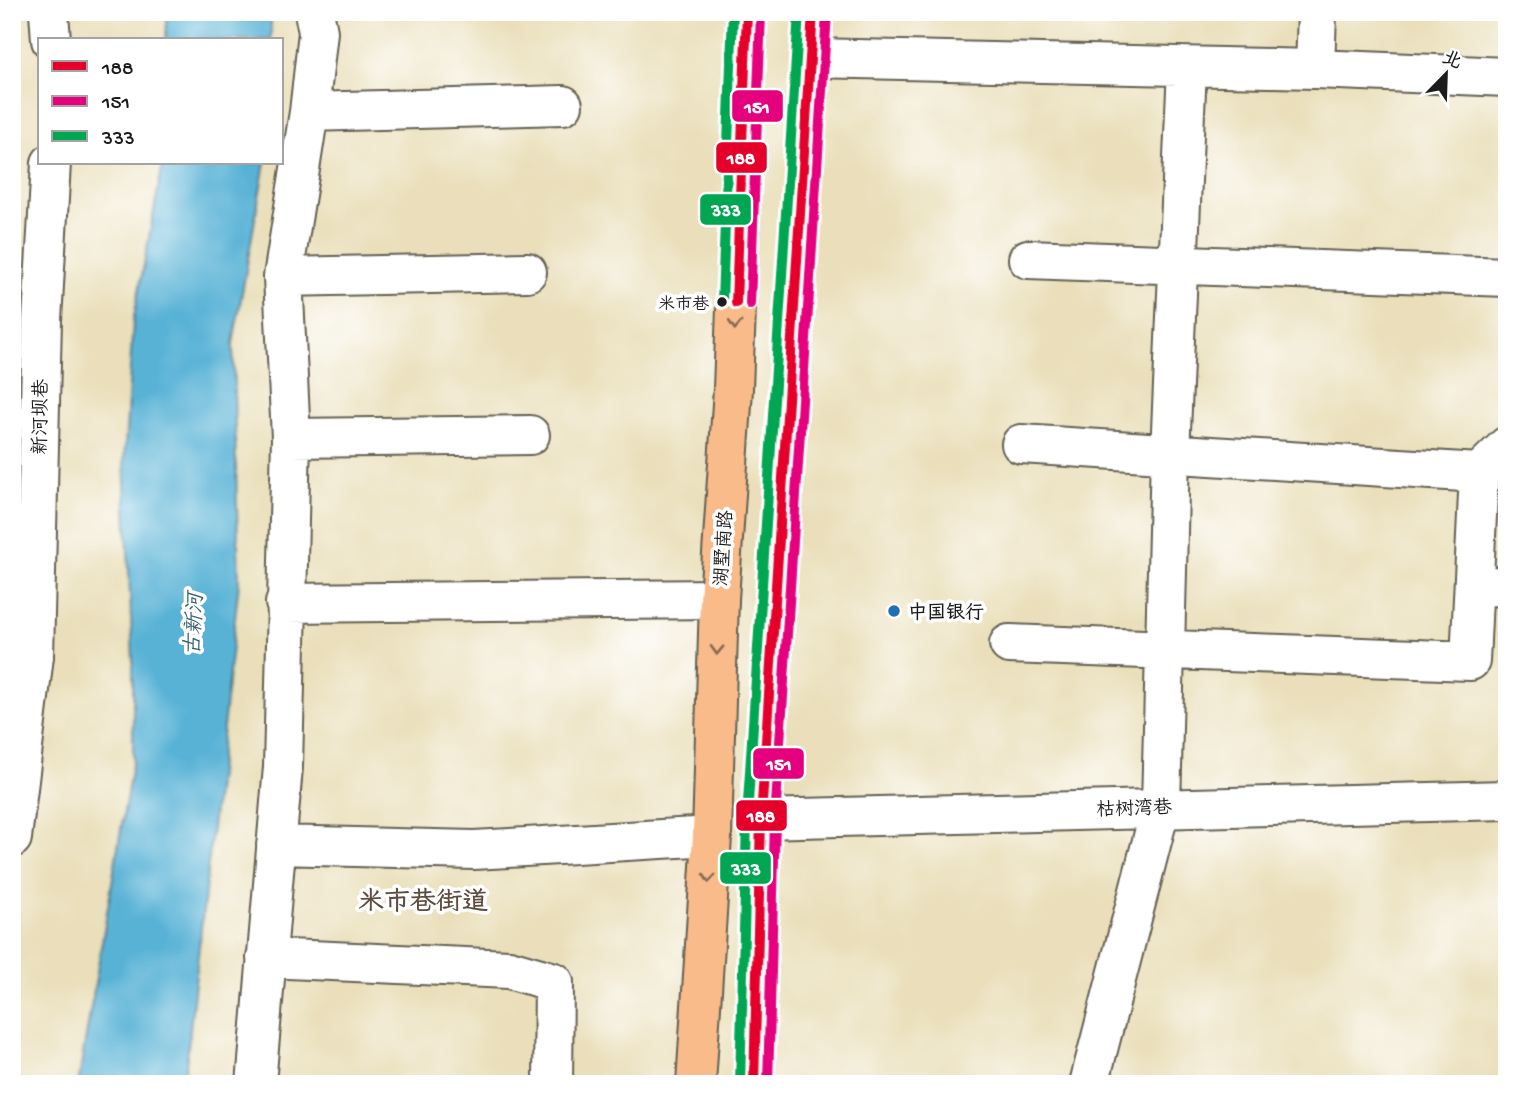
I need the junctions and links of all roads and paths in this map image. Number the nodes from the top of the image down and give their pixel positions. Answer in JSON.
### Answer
{"nodes":[{"id":1,"x":49,"y":12,"type":"edge"},
{"id":2,"x":314,"y":12,"type":"edge"},
{"id":3,"x":747,"y":12,"type":"edge"},
{"id":4,"x":813,"y":12,"type":"edge"},
{"id":5,"x":1317,"y":12,"type":"edge"},
{"id":6,"x":51,"y":38,"type":"edge"},
{"id":7,"x":812,"y":58,"type":"junction"},
{"id":8,"x":1187,"y":67,"type":"junction"},
{"id":9,"x":1315,"y":69,"type":"junction"},
{"id":10,"x":1507,"y":78,"type":"edge"},
{"id":11,"x":563,"y":105,"type":"dead end"},
{"id":12,"x":309,"y":112,"type":"junction"},
{"id":13,"x":51,"y":164,"type":"edge"},
{"id":14,"x":1028,"y":259,"type":"dead end"},
{"id":15,"x":1176,"y":266,"type":"junction"},
{"id":16,"x":527,"y":272,"type":"dead end"},
{"id":17,"x":1507,"y":276,"type":"edge"},
{"id":18,"x":283,"y":277,"type":"junction"},
{"id":19,"x":530,"y":435,"type":"dead end"},
{"id":20,"x":291,"y":438,"type":"junction"},
{"id":21,"x":1021,"y":444,"type":"dead end"},
{"id":22,"x":1507,"y":446,"type":"edge"},
{"id":23,"x":1170,"y":453,"type":"junction"},
{"id":24,"x":1479,"y":473,"type":"junction"},
{"id":25,"x":1490,"y":586,"type":"edge"},
{"id":26,"x":719,"y":599,"type":"junction"},
{"id":27,"x":285,"y":604,"type":"junction"},
{"id":28,"x":1009,"y":645,"type":"dead end"},
{"id":29,"x":1165,"y":650,"type":"junction"},
{"id":30,"x":1507,"y":800,"type":"edge"},
{"id":31,"x":1161,"y":806,"type":"junction"},
{"id":32,"x":761,"y":819,"type":"junction"},
{"id":33,"x":712,"y":836,"type":"junction"},
{"id":34,"x":12,"y":838,"type":"edge"},
{"id":35,"x":275,"y":845,"type":"junction"},
{"id":36,"x":266,"y":958,"type":"junction"},
{"id":37,"x":256,"y":1084,"type":"edge"},
{"id":38,"x":553,"y":1084,"type":"edge"},
{"id":39,"x":696,"y":1084,"type":"edge"},
{"id":40,"x":754,"y":1084,"type":"edge"},
{"id":41,"x":1089,"y":1084,"type":"edge"}],
"edges":[{"from":1,"to":6,"type":"street"},
{"from":2,"to":12,"type":"street"},
{"from":3,"to":26,"type":"main road","name":"湖墅南路","one_way":true},
{"from":4,"to":7,"type":"main road"},
{"from":5,"to":9,"type":"street"},
{"from":7,"to":8,"type":"street"},
{"from":7,"to":32,"type":"main road"},
{"from":8,"to":9,"type":"street"},
{"from":8,"to":15,"type":"street"},
{"from":9,"to":10,"type":"street"},
{"from":11,"to":12,"type":"street"},
{"from":12,"to":18,"type":"street"},
{"from":13,"to":34,"type":"street","name":"新河坝巷"},
{"from":14,"to":15,"type":"street"},
{"from":15,"to":17,"type":"street"},
{"from":15,"to":23,"type":"street"},
{"from":16,"to":18,"type":"street"},
{"from":18,"to":20,"type":"street"},
{"from":19,"to":20,"type":"street"},
{"from":20,"to":27,"type":"street"},
{"from":21,"to":23,"type":"street"},
{"from":22,"to":24,"type":"street"},
{"from":23,"to":24,"type":"street"},
{"from":23,"to":29,"type":"street"},
{"from":24,"to":25,"type":"street"},
{"from":25,"to":29,"type":"street"},
{"from":26,"to":27,"type":"street"},
{"from":26,"to":33,"type":"main road","name":"湖墅南路","one_way":true},
{"from":27,"to":35,"type":"street"},
{"from":28,"to":29,"type":"street"},
{"from":29,"to":31,"type":"street"},
{"from":30,"to":31,"type":"street","name":"枯树湾巷"},
{"from":31,"to":32,"type":"street","name":"枯树湾巷"},
{"from":31,"to":41,"type":"street"},
{"from":32,"to":40,"type":"main road"},
{"from":33,"to":35,"type":"street"},
{"from":33,"to":39,"type":"main road","name":"湖墅南路","one_way":true},
{"from":35,"to":36,"type":"street"},
{"from":36,"to":37,"type":"street"},
{"from":36,"to":38,"type":"street"}]}
